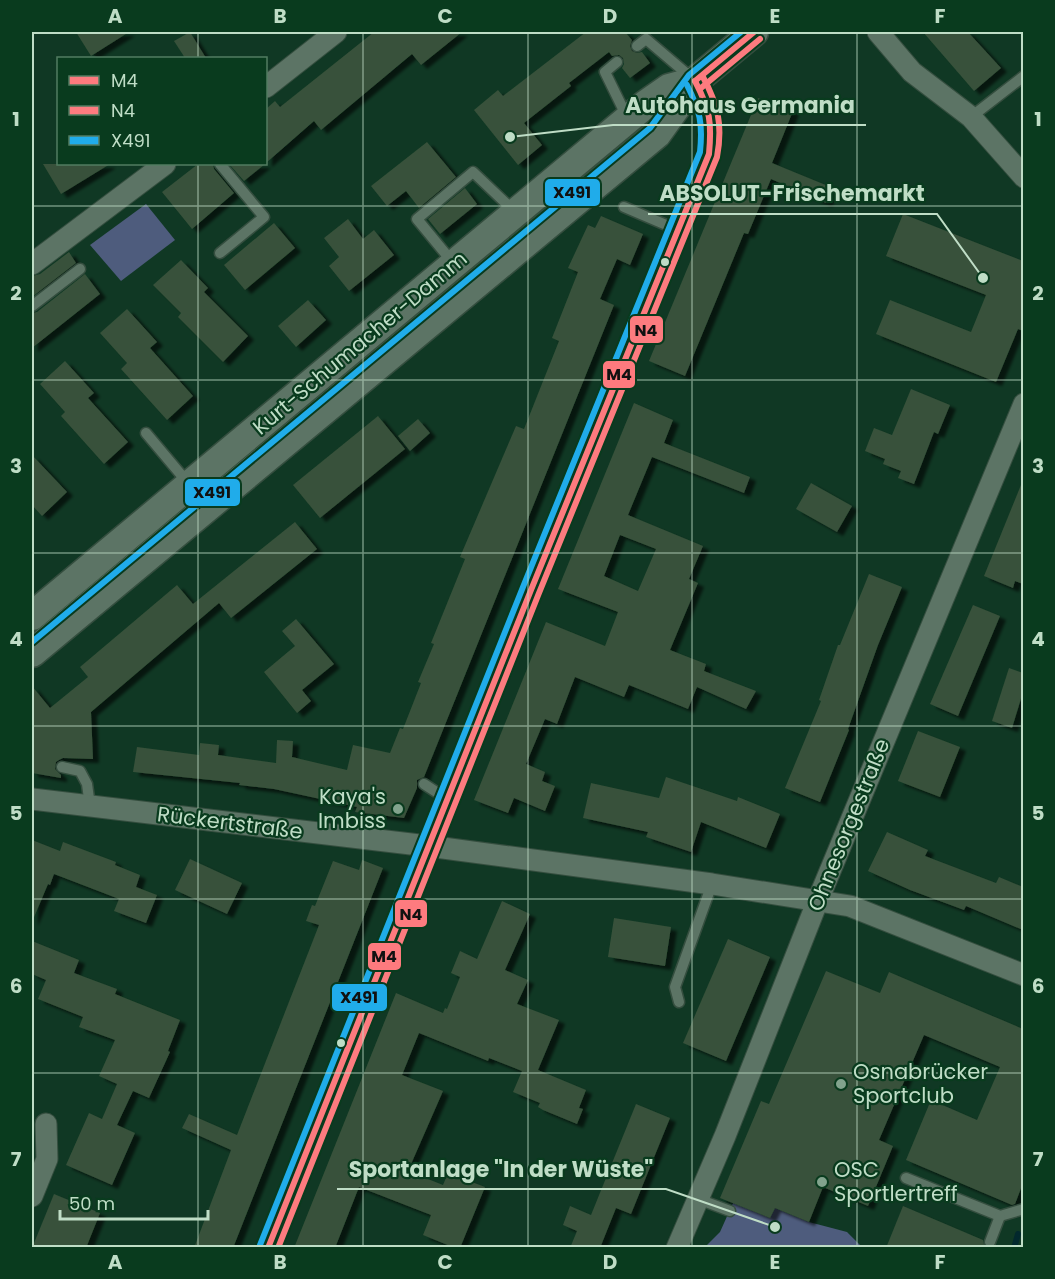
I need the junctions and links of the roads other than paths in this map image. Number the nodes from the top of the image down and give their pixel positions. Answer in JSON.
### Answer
{"nodes":[{"id":1,"x":336,"y":32,"type":"edge"},
{"id":2,"x":754,"y":32,"type":"edge"},
{"id":3,"x":878,"y":32,"type":"edge"},
{"id":4,"x":637,"y":46,"type":"dead end"},
{"id":5,"x":617,"y":62,"type":"dead end"},
{"id":6,"x":1023,"y":76,"type":"edge"},
{"id":7,"x":695,"y":81,"type":"junction"},
{"id":8,"x":267,"y":86,"type":"edge"},
{"id":9,"x":971,"y":117,"type":"junction"},
{"id":10,"x":629,"y":119,"type":"junction"},
{"id":11,"x":164,"y":165,"type":"edge"},
{"id":12,"x":221,"y":165,"type":"edge"},
{"id":13,"x":1023,"y":177,"type":"edge"},
{"id":14,"x":624,"y":207,"type":"dead end"},
{"id":15,"x":517,"y":214,"type":"junction"},
{"id":16,"x":678,"y":230,"type":"junction"},
{"id":17,"x":220,"y":253,"type":"dead end"},
{"id":18,"x":32,"y":264,"type":"edge"},
{"id":19,"x":454,"y":265,"type":"junction"},
{"id":20,"x":80,"y":269,"type":"dead end"},
{"id":21,"x":433,"y":283,"type":"junction"},
{"id":22,"x":32,"y":306,"type":"edge"},
{"id":23,"x":418,"y":333,"type":"junction"},
{"id":24,"x":1023,"y":404,"type":"edge"},
{"id":25,"x":146,"y":433,"type":"dead end"},
{"id":26,"x":189,"y":485,"type":"junction"},
{"id":27,"x":125,"y":538,"type":"junction"},
{"id":28,"x":118,"y":582,"type":"junction"},
{"id":29,"x":32,"y":616,"type":"edge"},
{"id":30,"x":32,"y":653,"type":"edge"},
{"id":31,"x":62,"y":767,"type":"dead end"},
{"id":32,"x":424,"y":784,"type":"dead end"},
{"id":33,"x":32,"y":799,"type":"edge"},
{"id":34,"x":447,"y":800,"type":"junction"},
{"id":35,"x":90,"y":806,"type":"junction"},
{"id":36,"x":428,"y":846,"type":"junction"},
{"id":37,"x":712,"y":884,"type":"junction"},
{"id":38,"x":818,"y":900,"type":"junction"},
{"id":39,"x":1023,"y":975,"type":"edge"},
{"id":40,"x":679,"y":1002,"type":"dead end"},
{"id":41,"x":46,"y":1124,"type":"dead end"},
{"id":42,"x":906,"y":1178,"type":"dead end"},
{"id":43,"x":32,"y":1196,"type":"edge"},
{"id":44,"x":698,"y":1199,"type":"junction"},
{"id":45,"x":1023,"y":1209,"type":"edge"},
{"id":46,"x":730,"y":1211,"type":"dead end"},
{"id":47,"x":1000,"y":1216,"type":"junction"},
{"id":48,"x":990,"y":1242,"type":"dead end"},
{"id":49,"x":268,"y":1248,"type":"edge"},
{"id":50,"x":677,"y":1248,"type":"edge"}],
"edges":[{"from":1,"to":8,"type":"street"},
{"from":2,"to":7,"type":"main road","name":"Kurt-Schumacher-Damm"},
{"from":3,"to":9,"type":"street"},
{"from":4,"to":7,"type":"lane"},
{"from":5,"to":10,"type":"lane"},
{"from":6,"to":9,"type":"lane"},
{"from":7,"to":10,"type":"main road","name":"Kurt-Schumacher-Damm"},
{"from":7,"to":16,"type":"street"},
{"from":7,"to":23,"type":"main road","name":"Kurt-Schumacher-Damm"},
{"from":9,"to":13,"type":"street"},
{"from":10,"to":15,"type":"main road","name":"Kurt-Schumacher-Damm"},
{"from":11,"to":18,"type":"street"},
{"from":12,"to":17,"type":"lane"},
{"from":14,"to":16,"type":"lane"},
{"from":15,"to":19,"type":"main road","name":"Kurt-Schumacher-Damm"},
{"from":15,"to":19,"type":"lane"},
{"from":16,"to":34,"type":"street"},
{"from":19,"to":21,"type":"main road","name":"Kurt-Schumacher-Damm"},
{"from":20,"to":22,"type":"lane"},
{"from":21,"to":23,"type":"lane"},
{"from":21,"to":26,"type":"main road","name":"Kurt-Schumacher-Damm"},
{"from":23,"to":28,"type":"main road","name":"Kurt-Schumacher-Damm"},
{"from":24,"to":38,"type":"street","name":"Ohnesorgestraße"},
{"from":25,"to":26,"type":"lane"},
{"from":26,"to":27,"type":"main road","name":"Kurt-Schumacher-Damm"},
{"from":27,"to":28,"type":"lane"},
{"from":27,"to":29,"type":"main road","name":"Kurt-Schumacher-Damm"},
{"from":28,"to":30,"type":"main road","name":"Kurt-Schumacher-Damm"},
{"from":31,"to":35,"type":"lane"},
{"from":32,"to":34,"type":"lane"},
{"from":33,"to":35,"type":"street","name":"Rückertstraße"},
{"from":34,"to":36,"type":"street"},
{"from":35,"to":36,"type":"street","name":"Rückertstraße"},
{"from":36,"to":37,"type":"street","name":"Rückertstraße"},
{"from":36,"to":49,"type":"street"},
{"from":37,"to":38,"type":"street","name":"Rückertstraße"},
{"from":37,"to":40,"type":"lane"},
{"from":38,"to":39,"type":"street","name":"Rückertstraße"},
{"from":38,"to":44,"type":"street","name":"Ohnesorgestraße"},
{"from":41,"to":43,"type":"street"},
{"from":42,"to":47,"type":"lane"},
{"from":44,"to":46,"type":"lane"},
{"from":44,"to":50,"type":"street","name":"Ohnesorgestraße"},
{"from":45,"to":47,"type":"lane"},
{"from":47,"to":48,"type":"lane"}]}
